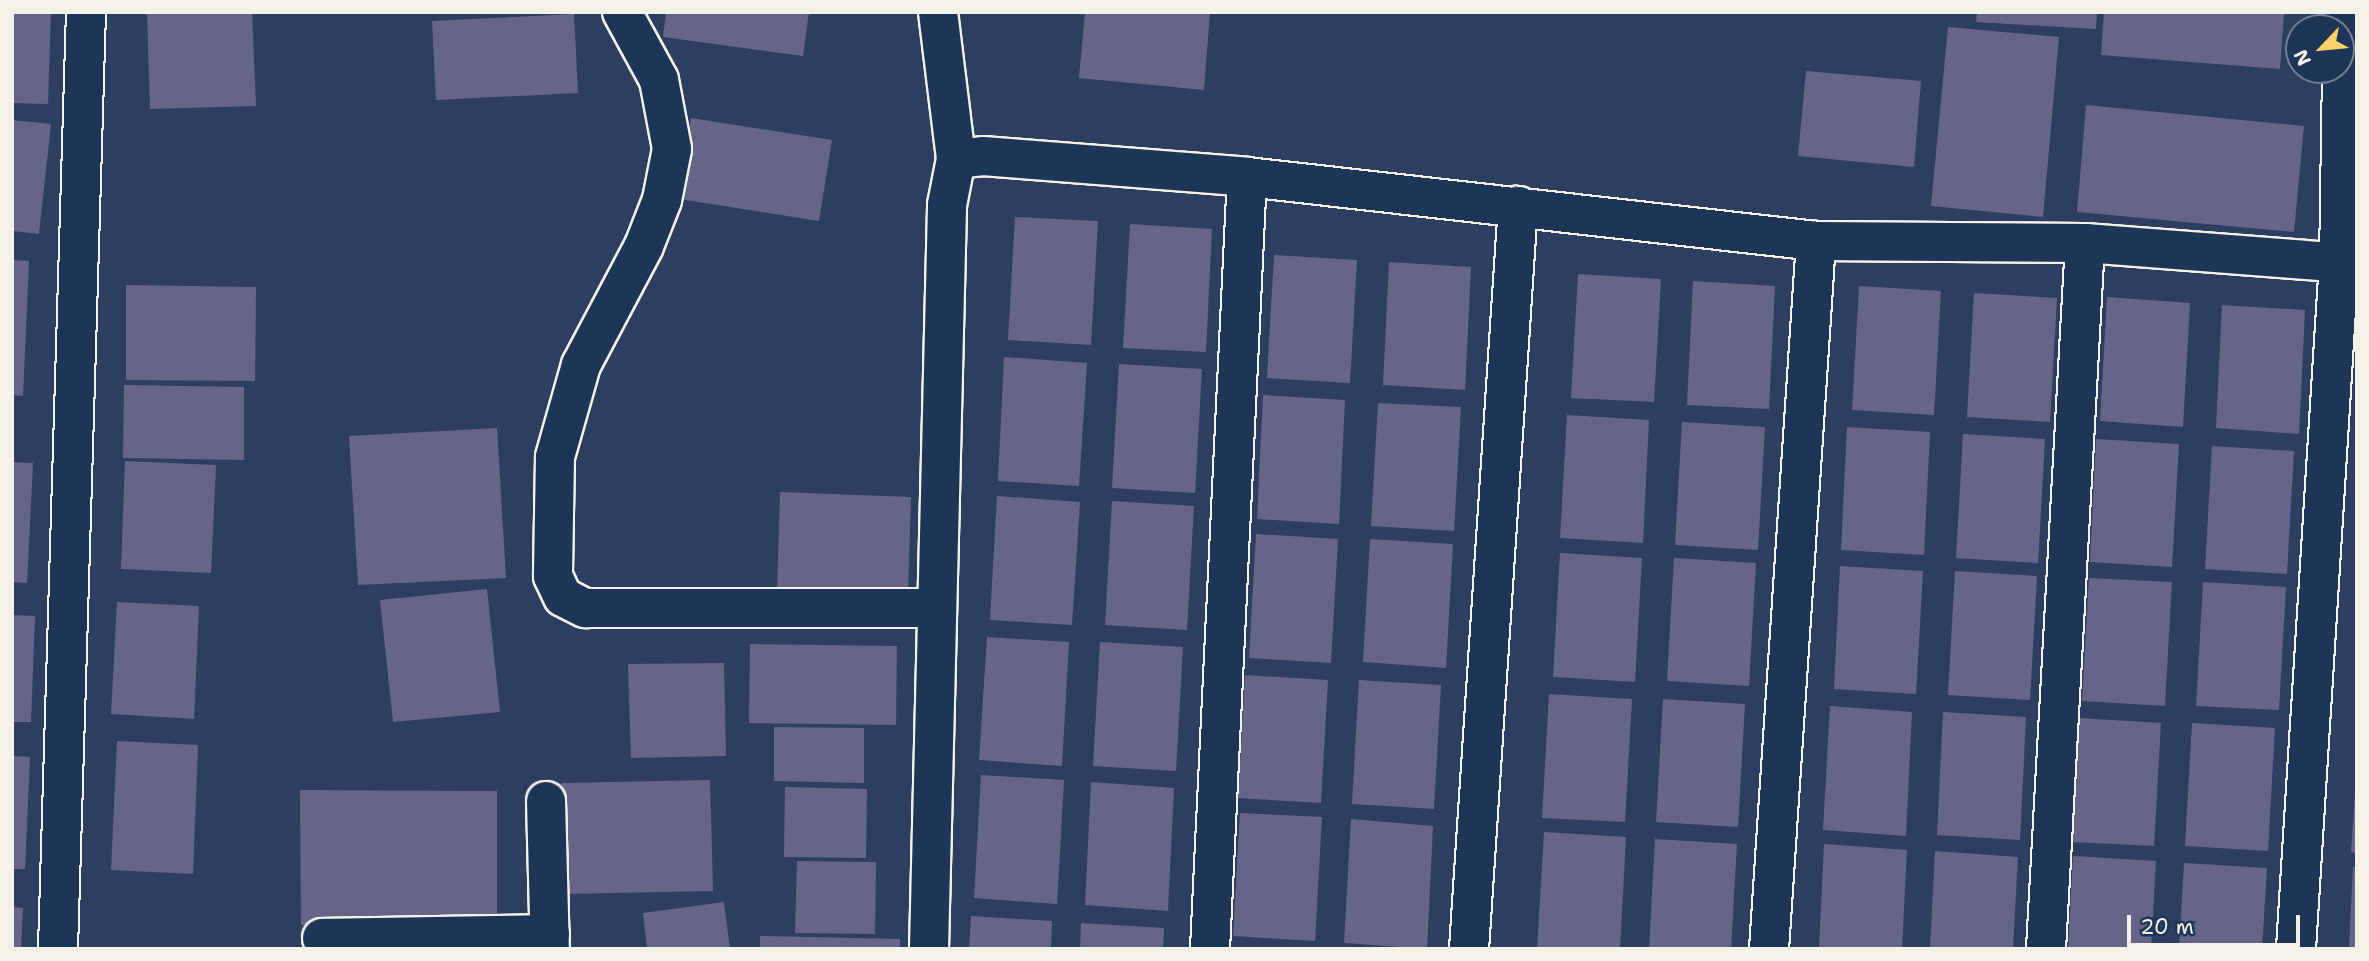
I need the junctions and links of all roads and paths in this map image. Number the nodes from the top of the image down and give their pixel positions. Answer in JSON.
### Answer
{"nodes":[{"id":1,"x":86,"y":12,"type":"edge"},
{"id":2,"x":622,"y":12,"type":"edge"},
{"id":3,"x":938,"y":12,"type":"edge"},
{"id":4,"x":2343,"y":12,"type":"edge"},
{"id":5,"x":956,"y":159,"type":"junction"},
{"id":6,"x":1247,"y":177,"type":"junction"},
{"id":7,"x":1518,"y":206,"type":"junction"},
{"id":8,"x":1816,"y":241,"type":"junction"},
{"id":9,"x":2085,"y":243,"type":"junction"},
{"id":10,"x":2348,"y":263,"type":"edge"},
{"id":11,"x":936,"y":608,"type":"junction"},
{"id":12,"x":547,"y":801,"type":"dead end"},
{"id":13,"x":322,"y":938,"type":"dead end"},
{"id":14,"x":550,"y":942,"type":"edge"},
{"id":15,"x":58,"y":949,"type":"edge"},
{"id":16,"x":929,"y":949,"type":"edge"},
{"id":17,"x":1210,"y":949,"type":"edge"},
{"id":18,"x":1469,"y":949,"type":"edge"},
{"id":19,"x":1769,"y":949,"type":"edge"},
{"id":20,"x":2046,"y":949,"type":"edge"},
{"id":21,"x":2296,"y":949,"type":"edge"}],
"edges":[{"from":1,"to":15,"type":"street"},
{"from":2,"to":11,"type":"street"},
{"from":3,"to":5,"type":"street"},
{"from":4,"to":10,"type":"street"},
{"from":5,"to":6,"type":"street"},
{"from":5,"to":11,"type":"street"},
{"from":6,"to":7,"type":"street"},
{"from":6,"to":17,"type":"street"},
{"from":7,"to":8,"type":"street"},
{"from":7,"to":18,"type":"street"},
{"from":8,"to":9,"type":"street"},
{"from":8,"to":19,"type":"street"},
{"from":9,"to":10,"type":"street"},
{"from":9,"to":20,"type":"street"},
{"from":10,"to":21,"type":"street"},
{"from":11,"to":16,"type":"street"},
{"from":12,"to":14,"type":"street"},
{"from":13,"to":14,"type":"street"}]}
